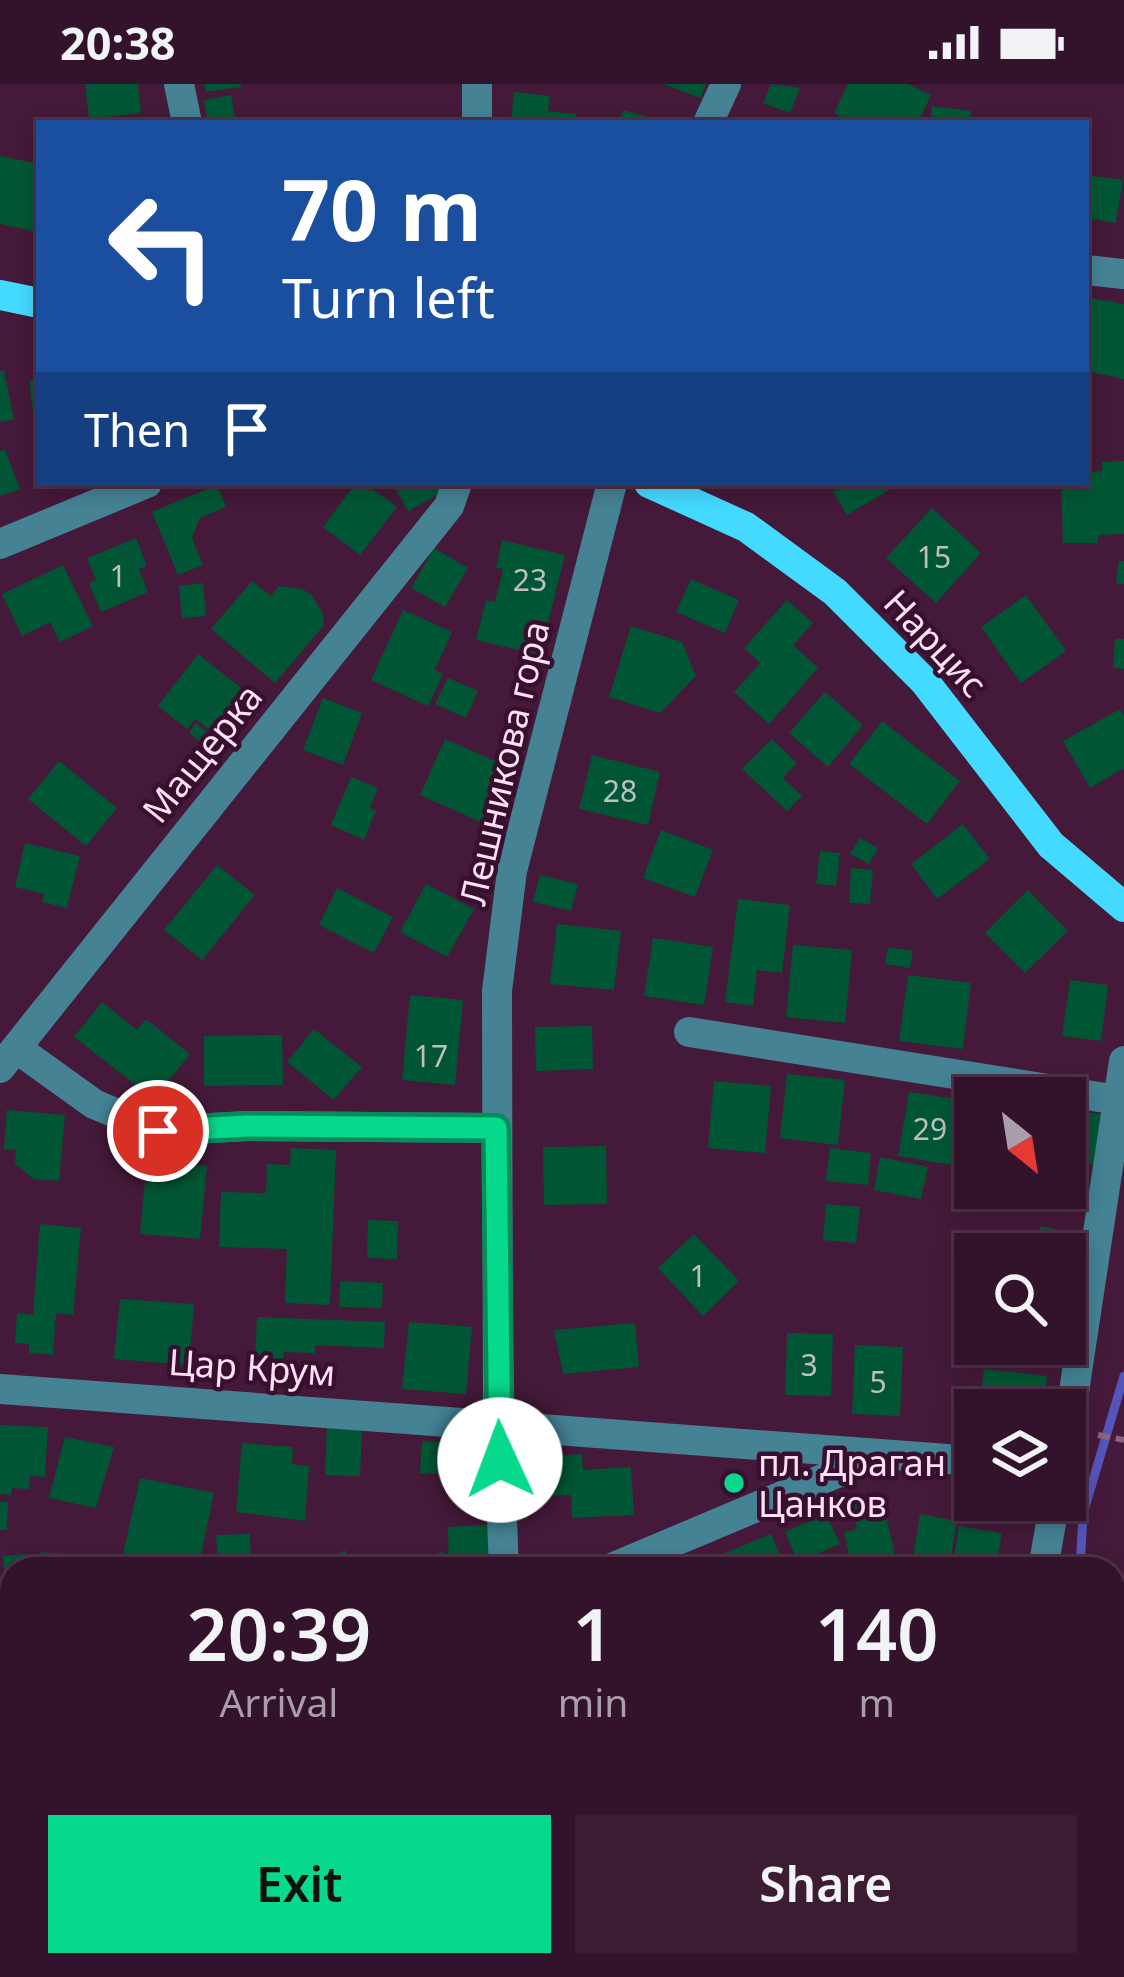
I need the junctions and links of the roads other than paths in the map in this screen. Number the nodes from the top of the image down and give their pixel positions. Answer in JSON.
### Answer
{"nodes":[{"id":1,"x":179,"y":84,"type":"edge"},
{"id":2,"x":477,"y":84,"type":"edge"},
{"id":3,"x":726,"y":84,"type":"edge"},
{"id":4,"x":186,"y":120,"type":"edge"},
{"id":5,"x":477,"y":120,"type":"edge"},
{"id":6,"x":709,"y":120,"type":"edge"},
{"id":7,"x":1089,"y":270,"type":"edge"},
{"id":8,"x":1124,"y":274,"type":"edge"},
{"id":9,"x":0,"y":295,"type":"edge"},
{"id":10,"x":36,"y":302,"type":"edge"},
{"id":11,"x":140,"y":486,"type":"edge"},
{"id":12,"x":456,"y":486,"type":"edge"},
{"id":13,"x":611,"y":486,"type":"edge"},
{"id":14,"x":656,"y":486,"type":"edge"},
{"id":15,"x":0,"y":544,"type":"edge"},
{"id":16,"x":1124,"y":907,"type":"edge"},
{"id":17,"x":689,"y":1033,"type":"dead end"},
{"id":18,"x":8,"y":1058,"type":"edge"},
{"id":19,"x":1124,"y":1061,"type":"edge"},
{"id":20,"x":1118,"y":1100,"type":"junction"},
{"id":21,"x":496,"y":1128,"type":"junction"},
{"id":22,"x":0,"y":1389,"type":"edge"},
{"id":23,"x":1074,"y":1389,"type":"edge"},
{"id":24,"x":498,"y":1423,"type":"junction"},
{"id":25,"x":881,"y":1455,"type":"junction"},
{"id":26,"x":954,"y":1460,"type":"edge"},
{"id":27,"x":1051,"y":1521,"type":"edge"},
{"id":28,"x":504,"y":1557,"type":"edge"},
{"id":29,"x":639,"y":1557,"type":"edge"},
{"id":30,"x":1045,"y":1557,"type":"edge"}],
"edges":[{"from":1,"to":4,"type":"street"},
{"from":2,"to":5,"type":"street"},
{"from":3,"to":6,"type":"street"},
{"from":7,"to":8,"type":"street"},
{"from":9,"to":10,"type":"main road"},
{"from":11,"to":15,"type":"street"},
{"from":12,"to":18,"type":"street","name":"Мащерка"},
{"from":13,"to":21,"type":"street","name":"Лешникова гора"},
{"from":14,"to":16,"type":"main road","name":"Нарцис"},
{"from":17,"to":20,"type":"street"},
{"from":18,"to":21,"type":"street"},
{"from":19,"to":20,"type":"street"},
{"from":20,"to":23,"type":"street"},
{"from":21,"to":24,"type":"street","name":"Лешникова гора"},
{"from":22,"to":24,"type":"street","name":"Цар Крум"},
{"from":24,"to":25,"type":"street"},
{"from":24,"to":28,"type":"street","name":"Лешникова гора"},
{"from":25,"to":26,"type":"street"},
{"from":25,"to":29,"type":"street"},
{"from":27,"to":30,"type":"street"}]}
